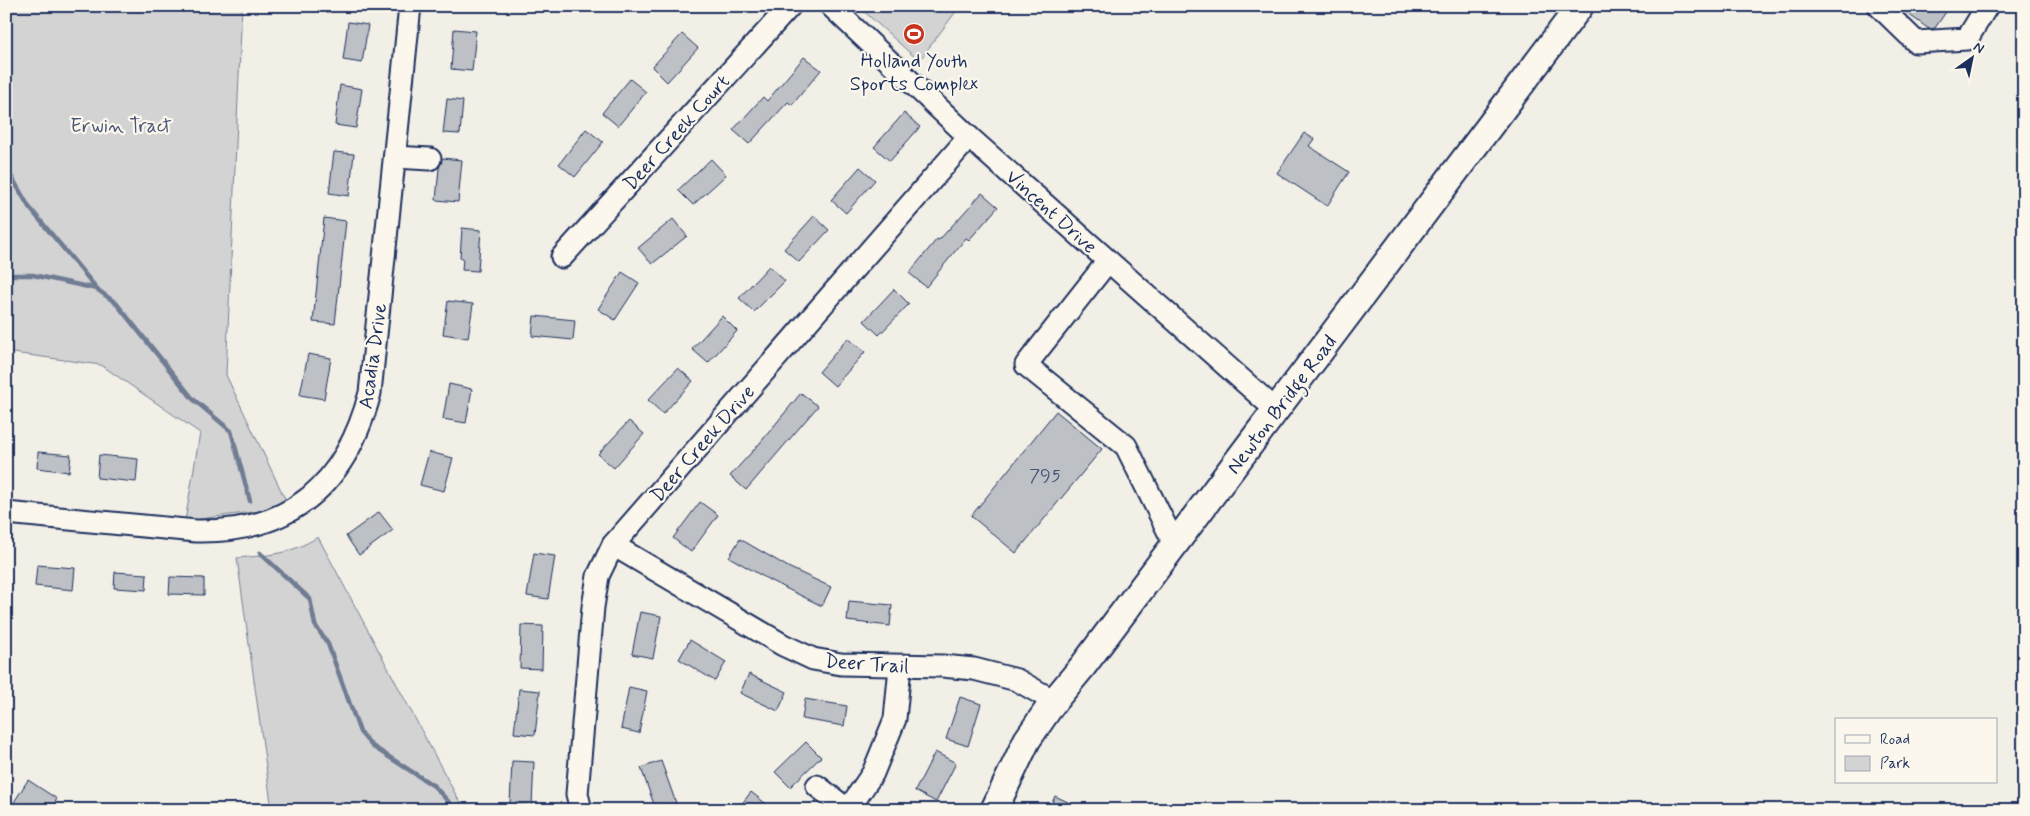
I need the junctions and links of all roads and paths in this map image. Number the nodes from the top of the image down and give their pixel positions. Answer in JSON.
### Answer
{"nodes":[{"id":1,"x":410,"y":6,"type":"edge"},
{"id":2,"x":790,"y":6,"type":"edge"},
{"id":3,"x":831,"y":6,"type":"edge"},
{"id":4,"x":1580,"y":6,"type":"edge"},
{"id":5,"x":1879,"y":6,"type":"edge"},
{"id":6,"x":1987,"y":6,"type":"edge"},
{"id":7,"x":969,"y":137,"type":"junction"},
{"id":8,"x":395,"y":157,"type":"junction"},
{"id":9,"x":430,"y":159,"type":"dead end"},
{"id":10,"x":562,"y":257,"type":"dead end"},
{"id":11,"x":1108,"y":261,"type":"junction"},
{"id":12,"x":1277,"y":411,"type":"junction"},
{"id":13,"x":6,"y":512,"type":"edge"},
{"id":14,"x":613,"y":545,"type":"junction"},
{"id":15,"x":1175,"y":545,"type":"junction"},
{"id":16,"x":900,"y":667,"type":"junction"},
{"id":17,"x":1054,"y":701,"type":"junction"},
{"id":18,"x":817,"y":786,"type":"dead end"},
{"id":19,"x":581,"y":810,"type":"edge"},
{"id":20,"x":848,"y":810,"type":"edge"},
{"id":21,"x":994,"y":810,"type":"edge"}],
"edges":[{"from":1,"to":8,"type":"street","name":"Acadia Drive"},
{"from":2,"to":10,"type":"street","name":"Deer Creek Court"},
{"from":3,"to":7,"type":"street","name":"Vincent Drive"},
{"from":4,"to":12,"type":"main road","name":"Newton Bridge Road"},
{"from":5,"to":6,"type":"street"},
{"from":7,"to":11,"type":"street","name":"Vincent Drive"},
{"from":7,"to":14,"type":"street","name":"Deer Creek Drive"},
{"from":8,"to":9,"type":"street"},
{"from":8,"to":13,"type":"street","name":"Acadia Drive"},
{"from":11,"to":12,"type":"street","name":"Vincent Drive"},
{"from":11,"to":15,"type":"street"},
{"from":12,"to":15,"type":"main road","name":"Newton Bridge Road"},
{"from":14,"to":16,"type":"street","name":"Deer Trail"},
{"from":14,"to":19,"type":"street","name":"Deer Creek Drive"},
{"from":15,"to":17,"type":"main road","name":"Newton Bridge Road"},
{"from":16,"to":17,"type":"street","name":"Deer Trail"},
{"from":16,"to":20,"type":"street"},
{"from":17,"to":21,"type":"main road","name":"Newton Bridge Road"},
{"from":18,"to":20,"type":"street"}]}
